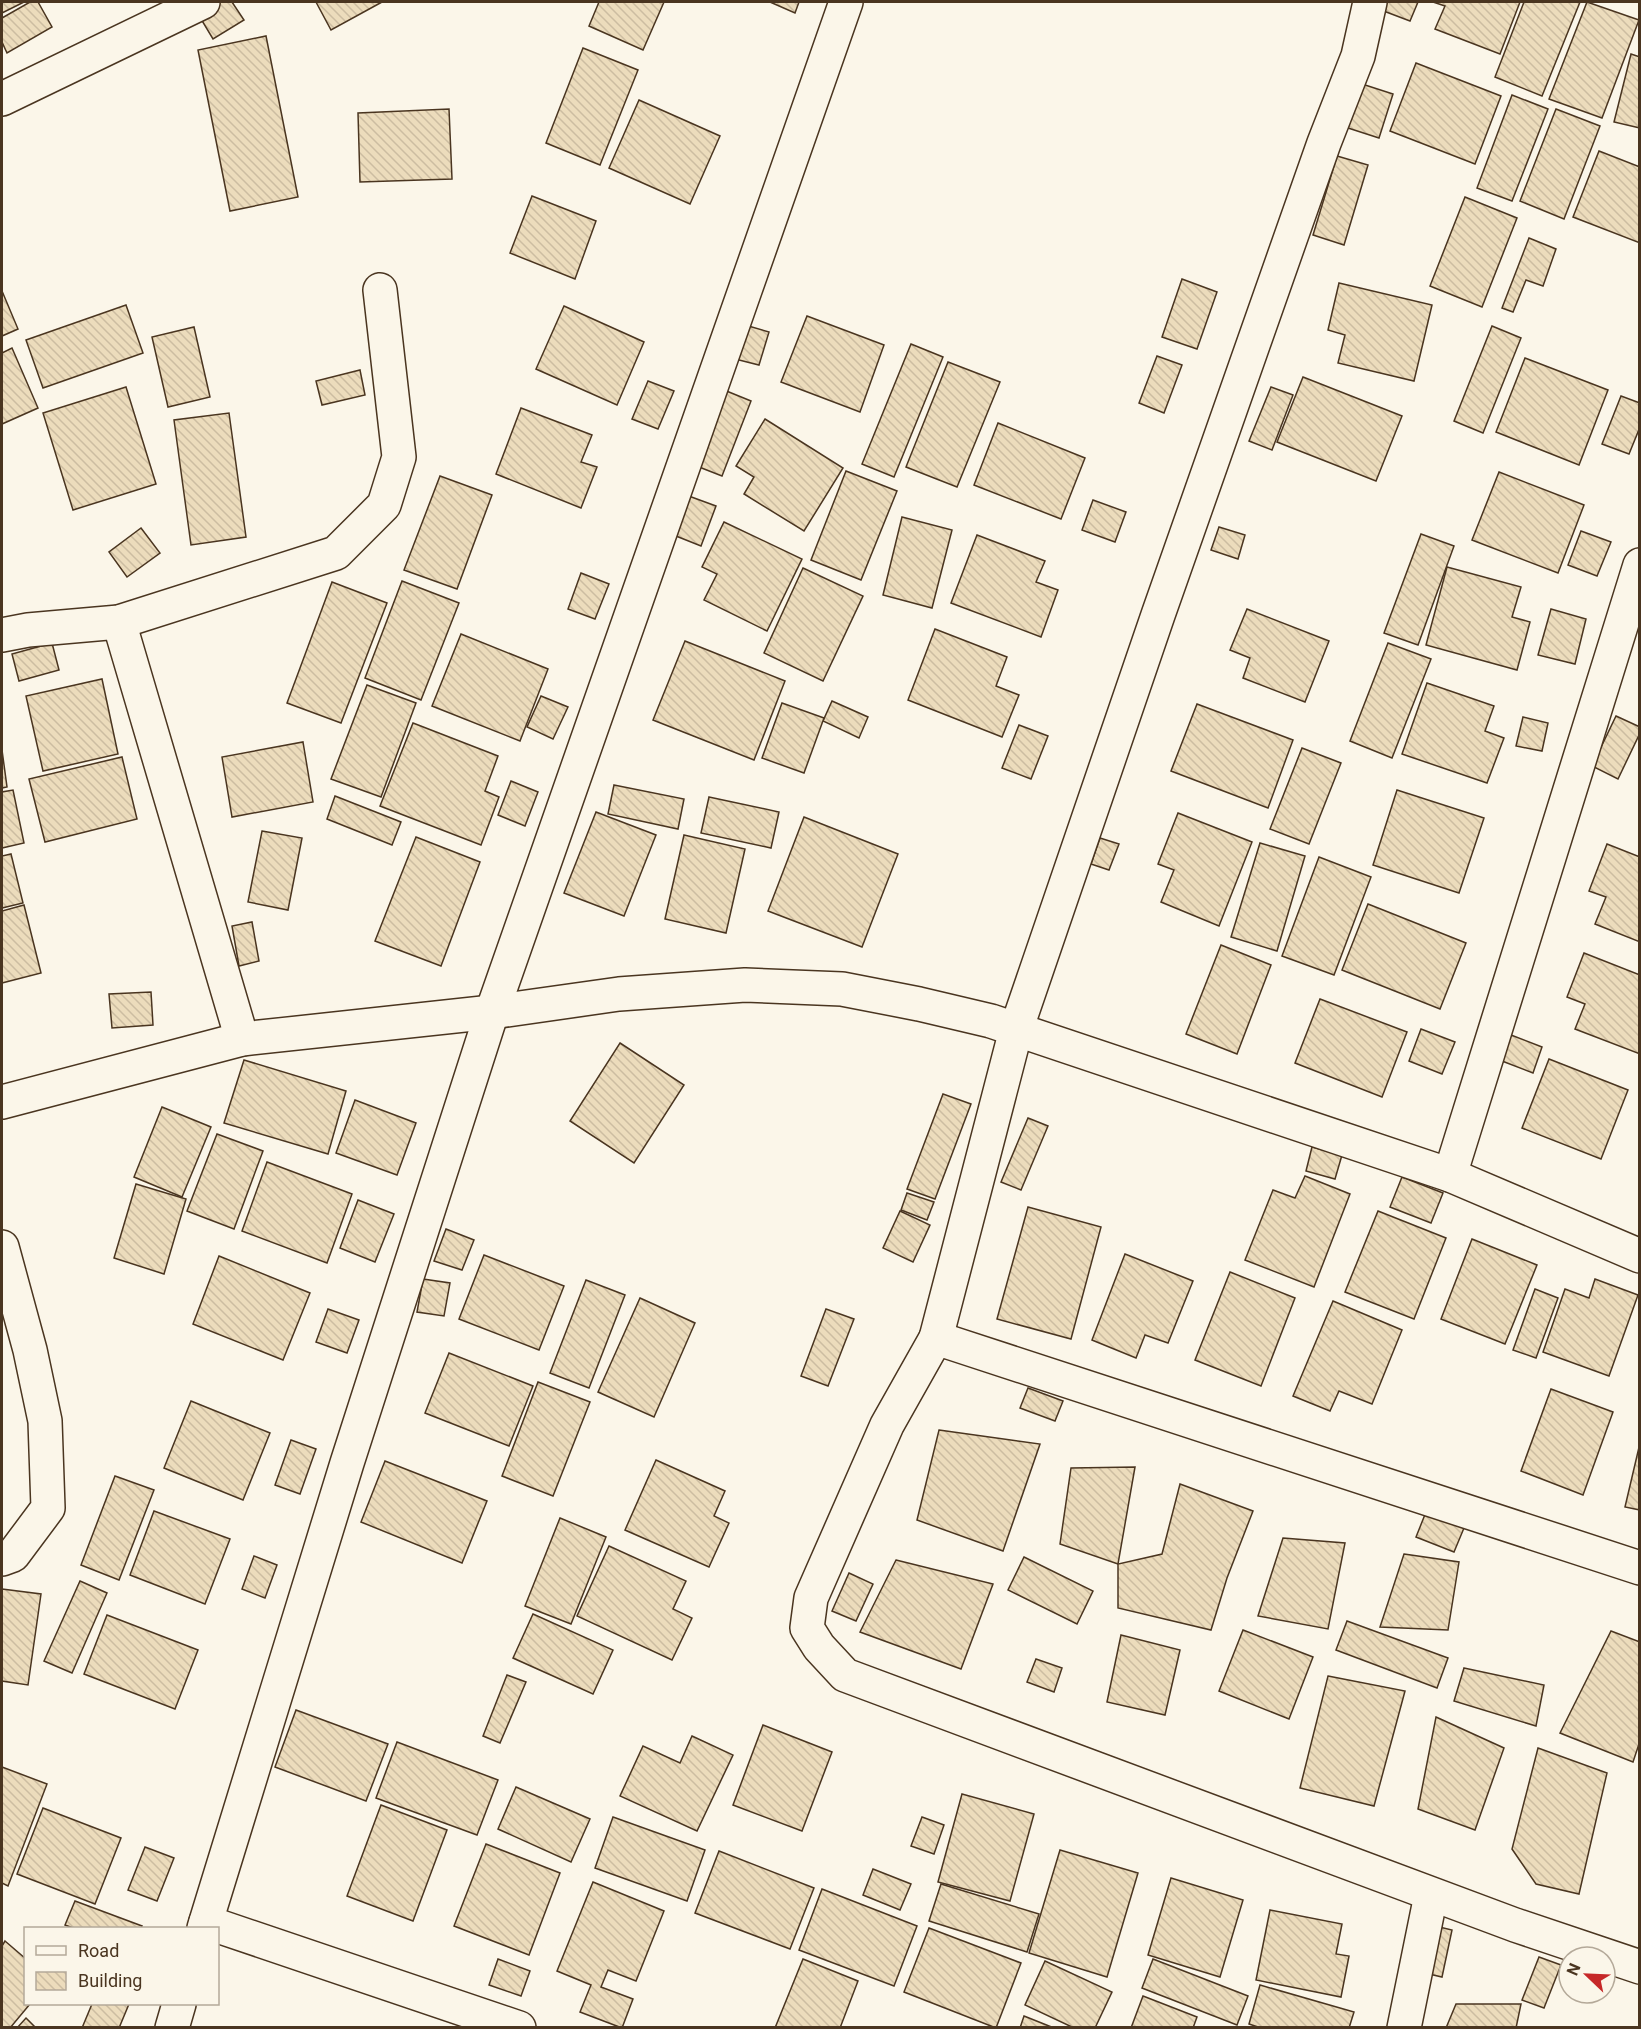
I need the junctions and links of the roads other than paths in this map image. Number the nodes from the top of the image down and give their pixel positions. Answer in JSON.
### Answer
{"nodes":[{"id":1,"x":203,"y":2,"type":"edge"},
{"id":2,"x":846,"y":2,"type":"edge"},
{"id":3,"x":1370,"y":2,"type":"edge"},
{"id":4,"x":2,"y":99,"type":"edge"},
{"id":5,"x":380,"y":290,"type":"dead end"},
{"id":6,"x":1640,"y":565,"type":"edge"},
{"id":7,"x":119,"y":622,"type":"junction"},
{"id":8,"x":2,"y":635,"type":"edge"},
{"id":9,"x":492,"y":1012,"type":"junction"},
{"id":10,"x":1016,"y":1030,"type":"junction"},
{"id":11,"x":242,"y":1039,"type":"junction"},
{"id":12,"x":2,"y":1102,"type":"edge"},
{"id":13,"x":1450,"y":1174,"type":"junction"},
{"id":14,"x":2,"y":1247,"type":"edge"},
{"id":15,"x":1640,"y":1256,"type":"edge"},
{"id":16,"x":936,"y":1338,"type":"junction"},
{"id":17,"x":2,"y":1559,"type":"edge"},
{"id":18,"x":1640,"y":1568,"type":"edge"},
{"id":19,"x":1431,"y":1895,"type":"junction"},
{"id":20,"x":205,"y":1925,"type":"edge"},
{"id":21,"x":219,"y":1930,"type":"edge"},
{"id":22,"x":1640,"y":1967,"type":"edge"},
{"id":23,"x":179,"y":2005,"type":"edge"},
{"id":24,"x":172,"y":2028,"type":"edge"},
{"id":25,"x":519,"y":2028,"type":"edge"},
{"id":26,"x":1404,"y":2028,"type":"edge"}],
"edges":[{"from":1,"to":4,"type":"street"},
{"from":2,"to":9,"type":"street"},
{"from":3,"to":10,"type":"street"},
{"from":5,"to":7,"type":"street"},
{"from":6,"to":13,"type":"street"},
{"from":7,"to":8,"type":"street"},
{"from":7,"to":11,"type":"street"},
{"from":9,"to":10,"type":"street"},
{"from":9,"to":11,"type":"street"},
{"from":9,"to":20,"type":"street"},
{"from":10,"to":13,"type":"street"},
{"from":10,"to":16,"type":"street"},
{"from":11,"to":12,"type":"street"},
{"from":13,"to":15,"type":"street"},
{"from":14,"to":17,"type":"street"},
{"from":16,"to":18,"type":"street"},
{"from":16,"to":19,"type":"street"},
{"from":19,"to":22,"type":"street"},
{"from":19,"to":26,"type":"street"},
{"from":21,"to":25,"type":"street"},
{"from":23,"to":24,"type":"street"}]}
